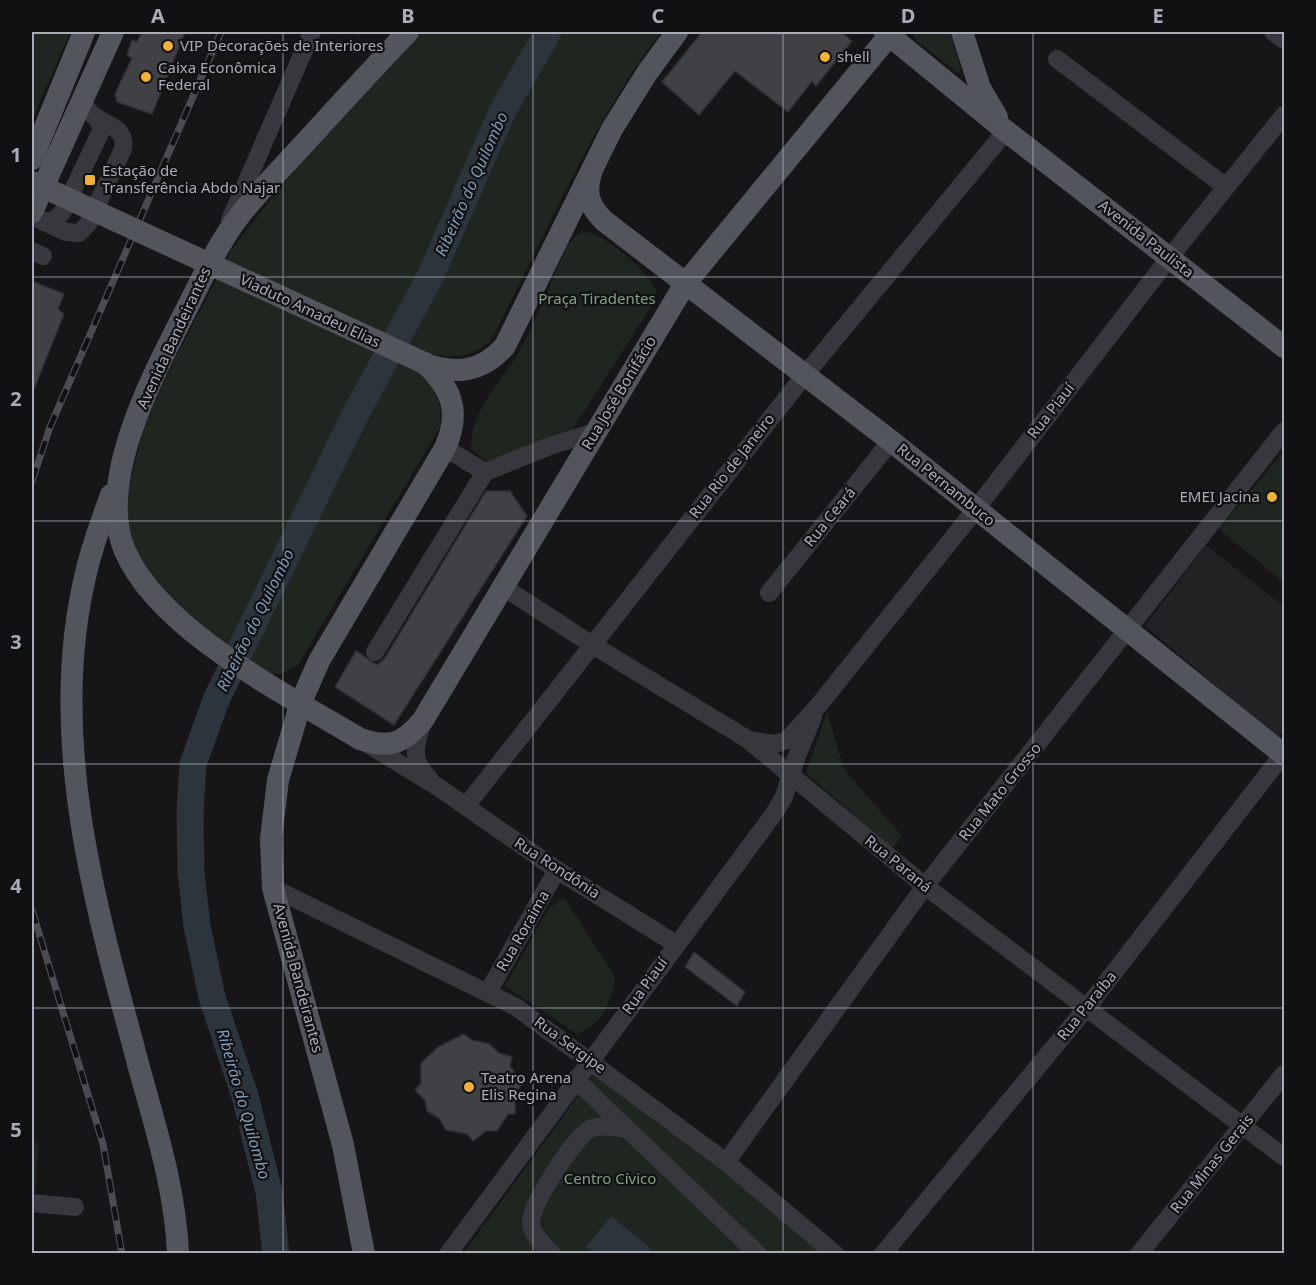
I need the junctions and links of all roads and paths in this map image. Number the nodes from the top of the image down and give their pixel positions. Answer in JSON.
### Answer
{"nodes":[{"id":1,"x":84,"y":32,"type":"edge"},
{"id":2,"x":113,"y":32,"type":"edge"},
{"id":3,"x":312,"y":32,"type":"edge"},
{"id":4,"x":408,"y":32,"type":"edge"},
{"id":5,"x":677,"y":32,"type":"edge"},
{"id":6,"x":962,"y":32,"type":"edge"},
{"id":7,"x":1273,"y":32,"type":"edge"},
{"id":8,"x":889,"y":33,"type":"edge"},
{"id":9,"x":1284,"y":40,"type":"edge"},
{"id":10,"x":1057,"y":60,"type":"dead end"},
{"id":11,"x":83,"y":101,"type":"junction"},
{"id":12,"x":1284,"y":115,"type":"edge"},
{"id":13,"x":97,"y":119,"type":"junction"},
{"id":14,"x":1006,"y":131,"type":"junction"},
{"id":15,"x":32,"y":159,"type":"edge"},
{"id":16,"x":592,"y":170,"type":"junction"},
{"id":17,"x":32,"y":182,"type":"edge"},
{"id":18,"x":1226,"y":187,"type":"junction"},
{"id":19,"x":35,"y":216,"type":"edge"},
{"id":20,"x":603,"y":220,"type":"junction"},
{"id":21,"x":562,"y":233,"type":"junction"},
{"id":22,"x":219,"y":245,"type":"junction"},
{"id":23,"x":1170,"y":256,"type":"junction"},
{"id":24,"x":685,"y":284,"type":"junction"},
{"id":25,"x":1284,"y":347,"type":"edge"},
{"id":26,"x":423,"y":363,"type":"junction"},
{"id":27,"x":804,"y":376,"type":"junction"},
{"id":28,"x":1284,"y":431,"type":"edge"},
{"id":29,"x":595,"y":432,"type":"junction"},
{"id":30,"x":891,"y":441,"type":"junction"},
{"id":31,"x":550,"y":446,"type":"junction"},
{"id":32,"x":445,"y":448,"type":"junction"},
{"id":33,"x":123,"y":459,"type":"junction"},
{"id":34,"x":485,"y":471,"type":"junction"},
{"id":35,"x":565,"y":481,"type":"junction"},
{"id":36,"x":976,"y":509,"type":"junction"},
{"id":37,"x":502,"y":586,"type":"junction"},
{"id":38,"x":769,"y":593,"type":"dead end"},
{"id":39,"x":1129,"y":631,"type":"junction"},
{"id":40,"x":591,"y":644,"type":"junction"},
{"id":41,"x":375,"y":652,"type":"dead end"},
{"id":42,"x":320,"y":661,"type":"junction"},
{"id":43,"x":301,"y":702,"type":"junction"},
{"id":44,"x":818,"y":706,"type":"junction"},
{"id":45,"x":423,"y":720,"type":"junction"},
{"id":46,"x":335,"y":724,"type":"junction"},
{"id":47,"x":360,"y":739,"type":"junction"},
{"id":48,"x":747,"y":739,"type":"junction"},
{"id":49,"x":286,"y":747,"type":"junction"},
{"id":50,"x":1284,"y":754,"type":"edge"},
{"id":51,"x":792,"y":777,"type":"junction"},
{"id":52,"x":441,"y":789,"type":"junction"},
{"id":53,"x":466,"y":807,"type":"junction"},
{"id":54,"x":557,"y":870,"type":"junction"},
{"id":55,"x":925,"y":886,"type":"junction"},
{"id":56,"x":273,"y":888,"type":"junction"},
{"id":57,"x":676,"y":944,"type":"junction"},
{"id":58,"x":488,"y":992,"type":"junction"},
{"id":59,"x":1088,"y":1006,"type":"junction"},
{"id":60,"x":590,"y":1059,"type":"junction"},
{"id":61,"x":1284,"y":1074,"type":"edge"},
{"id":62,"x":575,"y":1079,"type":"junction"},
{"id":63,"x":1244,"y":1125,"type":"junction"},
{"id":64,"x":627,"y":1129,"type":"junction"},
{"id":65,"x":1284,"y":1158,"type":"edge"},
{"id":66,"x":726,"y":1162,"type":"junction"},
{"id":67,"x":32,"y":1203,"type":"edge"},
{"id":68,"x":75,"y":1207,"type":"dead end"},
{"id":69,"x":454,"y":1251,"type":"edge"},
{"id":70,"x":178,"y":1254,"type":"edge"},
{"id":71,"x":364,"y":1254,"type":"edge"},
{"id":72,"x":552,"y":1254,"type":"edge"},
{"id":73,"x":758,"y":1254,"type":"edge"},
{"id":74,"x":835,"y":1254,"type":"edge"},
{"id":75,"x":883,"y":1254,"type":"edge"},
{"id":76,"x":1139,"y":1254,"type":"edge"}],
"edges":[{"from":1,"to":15,"type":"main road"},
{"from":2,"to":11,"type":"main road"},
{"from":3,"to":22,"type":"street"},
{"from":4,"to":22,"type":"main road","name":"Avenida Bandeirantes"},
{"from":5,"to":16,"type":"main road"},
{"from":6,"to":14,"type":"main road","name":"Avenida Paulista"},
{"from":7,"to":9,"type":"street"},
{"from":8,"to":14,"type":"main road","name":"Avenida Paulista"},
{"from":8,"to":24,"type":"main road","name":"Rua José Bonifácio"},
{"from":10,"to":18,"type":"street"},
{"from":11,"to":13,"type":"street"},
{"from":11,"to":19,"type":"main road"},
{"from":12,"to":18,"type":"street","name":"Rua Piauí"},
{"from":13,"to":19,"type":"street"},
{"from":13,"to":19,"type":"street"},
{"from":14,"to":23,"type":"main road","name":"Avenida Paulista"},
{"from":14,"to":27,"type":"street","name":"Rua Rio de Janeiro"},
{"from":16,"to":20,"type":"main road"},
{"from":16,"to":21,"type":"main road"},
{"from":17,"to":26,"type":"main road","name":"Viaduto Amadeu Elias","bridge":true},
{"from":18,"to":23,"type":"street","name":"Rua Piauí"},
{"from":20,"to":21,"type":"main road"},
{"from":20,"to":24,"type":"main road","name":"Rua Pernambuco"},
{"from":21,"to":26,"type":"main road"},
{"from":22,"to":33,"type":"main road","name":"Avenida Bandeirantes"},
{"from":23,"to":25,"type":"main road","name":"Avenida Paulista"},
{"from":23,"to":36,"type":"street","name":"Rua Piauí"},
{"from":24,"to":27,"type":"main road","name":"Rua Pernambuco"},
{"from":24,"to":29,"type":"main road","name":"Rua José Bonifácio"},
{"from":26,"to":32,"type":"main road","name":"Avenida Bandeirantes"},
{"from":27,"to":30,"type":"main road","name":"Rua Pernambuco"},
{"from":27,"to":40,"type":"street","name":"Rua Rio de Janeiro"},
{"from":28,"to":39,"type":"street","name":"Rua Mato Grosso"},
{"from":29,"to":31,"type":"street"},
{"from":29,"to":35,"type":"main road","name":"Rua José Bonifácio"},
{"from":30,"to":36,"type":"main road","name":"Rua Pernambuco"},
{"from":30,"to":38,"type":"street","name":"Rua Ceará"},
{"from":31,"to":34,"type":"street"},
{"from":31,"to":35,"type":"street"},
{"from":32,"to":34,"type":"street"},
{"from":32,"to":42,"type":"main road","name":"Avenida Bandeirantes"},
{"from":33,"to":43,"type":"main road","name":"Avenida Bandeirantes"},
{"from":33,"to":70,"type":"main road"},
{"from":34,"to":41,"type":"street"},
{"from":35,"to":37,"type":"main road","name":"Rua José Bonifácio"},
{"from":36,"to":39,"type":"main road","name":"Rua Pernambuco"},
{"from":36,"to":44,"type":"street","name":"Rua Piauí"},
{"from":37,"to":40,"type":"street","name":"Rua Paraná"},
{"from":37,"to":45,"type":"main road","name":"Rua José Bonifácio"},
{"from":39,"to":50,"type":"main road","name":"Rua Pernambuco"},
{"from":39,"to":55,"type":"street","name":"Rua Mato Grosso"},
{"from":40,"to":48,"type":"street","name":"Rua Paraná"},
{"from":40,"to":53,"type":"street","name":"Rua Rio de Janeiro"},
{"from":42,"to":43,"type":"main road","name":"Avenida Bandeirantes"},
{"from":42,"to":46,"type":"main road"},
{"from":43,"to":46,"type":"main road","name":"Rua Rondônia"},
{"from":43,"to":49,"type":"main road","name":"Avenida Bandeirantes"},
{"from":44,"to":48,"type":"street","name":"Rua Piauí"},
{"from":44,"to":51,"type":"street","name":"Rua Piauí"},
{"from":45,"to":47,"type":"main road","name":"Rua José Bonifácio"},
{"from":45,"to":52,"type":"street","name":"Rua Rondônia"},
{"from":46,"to":47,"type":"main road","name":"Rua Rondônia"},
{"from":46,"to":49,"type":"main road"},
{"from":47,"to":52,"type":"street","name":"Rua Rondônia"},
{"from":48,"to":51,"type":"street","name":"Rua Paraná"},
{"from":49,"to":56,"type":"main road","name":"Avenida Bandeirantes"},
{"from":50,"to":59,"type":"street","name":"Rua Paraíba"},
{"from":51,"to":55,"type":"street","name":"Rua Paraná"},
{"from":51,"to":57,"type":"street","name":"Rua Piauí"},
{"from":52,"to":53,"type":"street","name":"Rua Rondônia"},
{"from":53,"to":54,"type":"street","name":"Rua Rondônia"},
{"from":54,"to":57,"type":"street","name":"Rua Rondônia"},
{"from":54,"to":58,"type":"street","name":"Rua Roraima"},
{"from":55,"to":59,"type":"street","name":"Rua Paraná"},
{"from":55,"to":66,"type":"street","name":"Rua Mato Grosso"},
{"from":56,"to":58,"type":"street","name":"Rua Sergipe"},
{"from":56,"to":71,"type":"main road","name":"Avenida Bandeirantes"},
{"from":57,"to":60,"type":"street","name":"Rua Piauí"},
{"from":58,"to":60,"type":"street","name":"Rua Sergipe"},
{"from":59,"to":63,"type":"street","name":"Rua Paraná"},
{"from":59,"to":75,"type":"street","name":"Rua Paraíba"},
{"from":60,"to":62,"type":"street","name":"Rua Piauí"},
{"from":60,"to":66,"type":"street","name":"Rua Sergipe"},
{"from":61,"to":63,"type":"street","name":"Rua Minas Gerais"},
{"from":62,"to":64,"type":"street"},
{"from":62,"to":69,"type":"street","name":"Rua Piauí"},
{"from":63,"to":65,"type":"street","name":"Rua Paraná"},
{"from":63,"to":76,"type":"street","name":"Rua Minas Gerais"},
{"from":64,"to":72,"type":"street"},
{"from":64,"to":73,"type":"street"},
{"from":66,"to":74,"type":"street","name":"Rua Sergipe"},
{"from":67,"to":68,"type":"street"}]}
